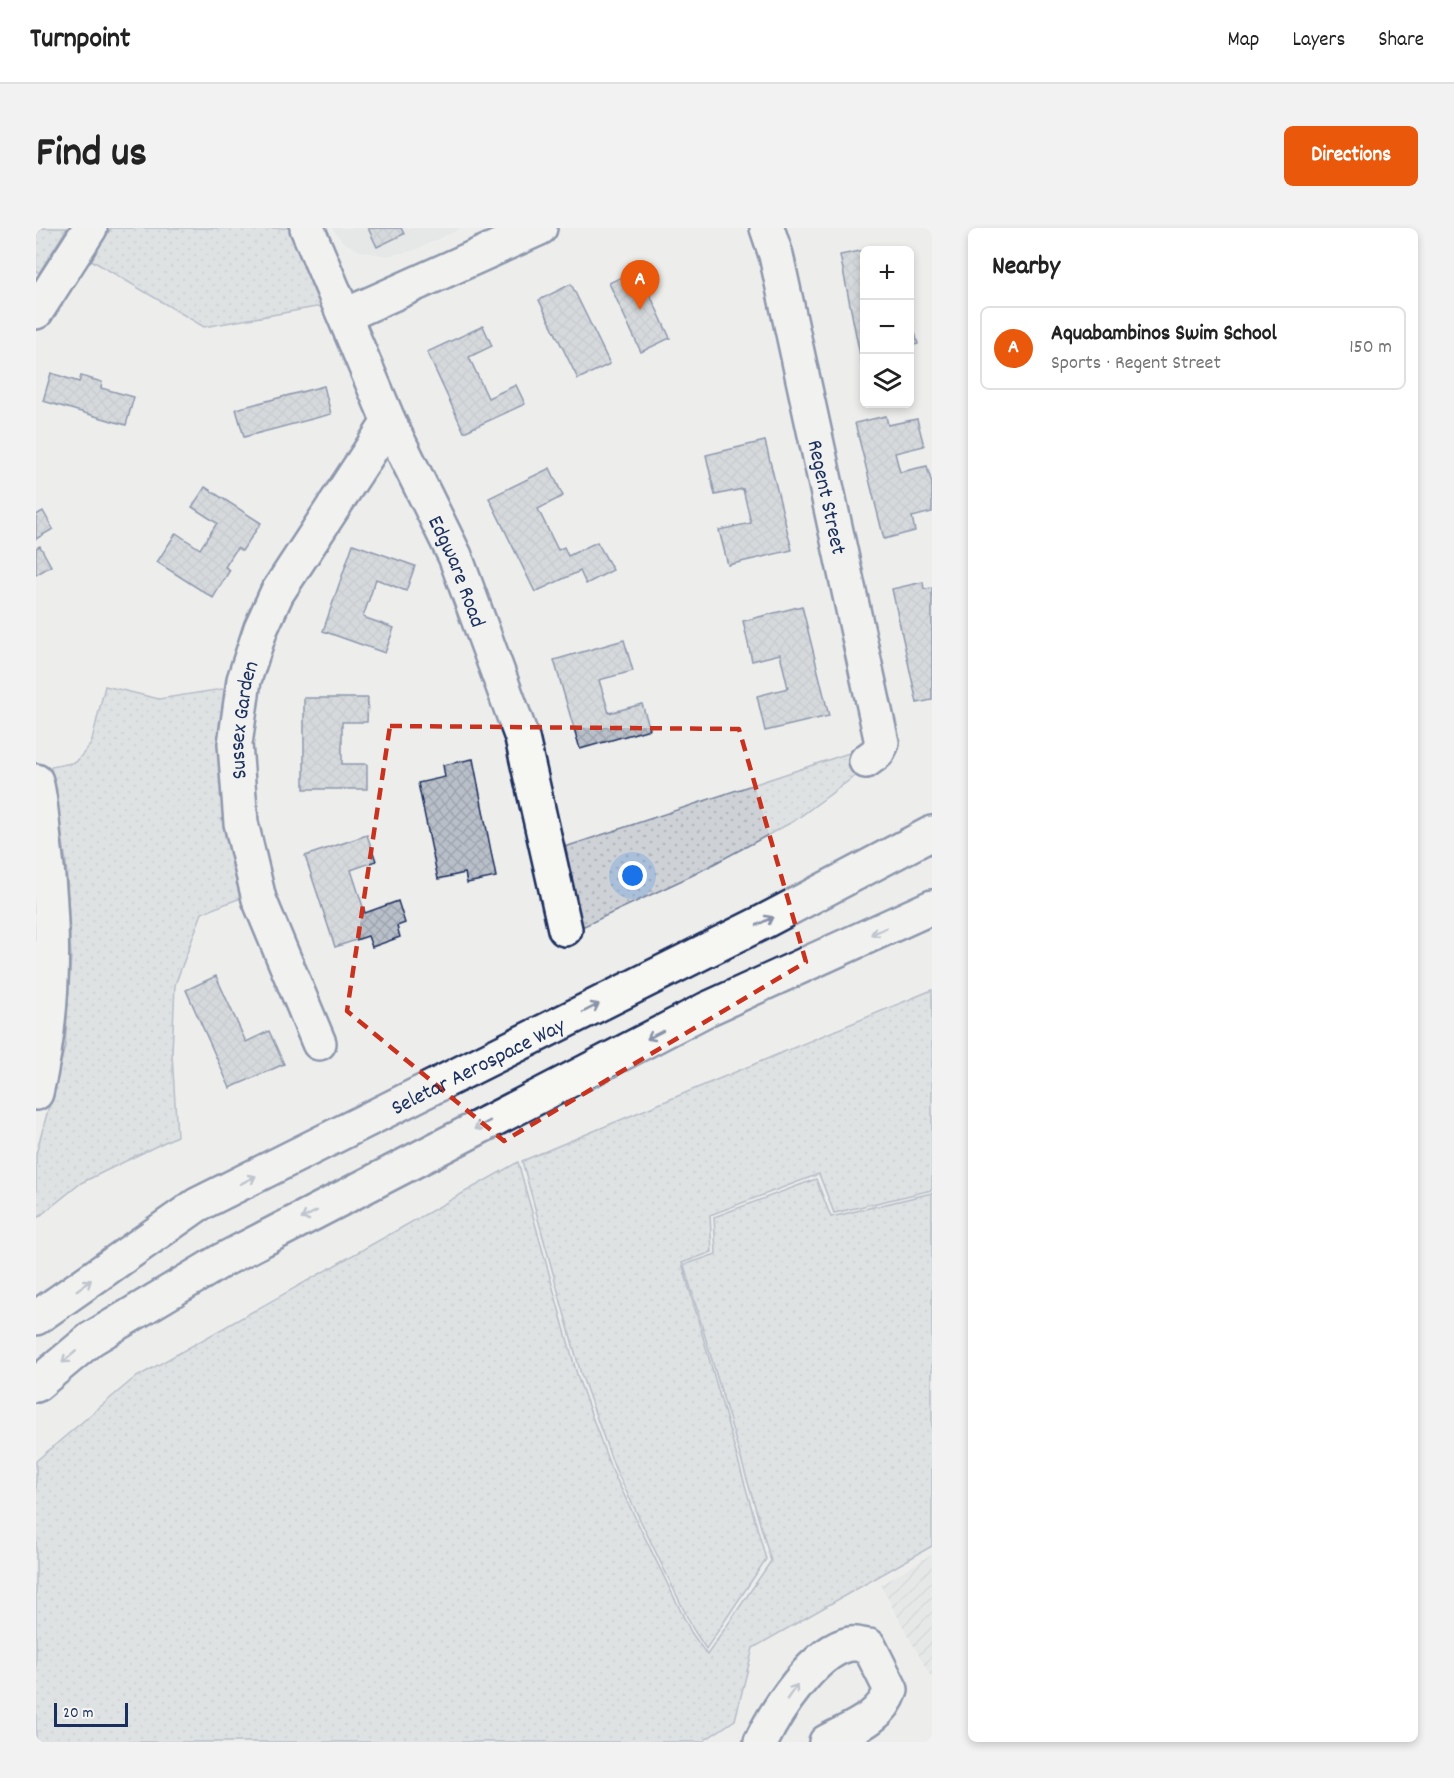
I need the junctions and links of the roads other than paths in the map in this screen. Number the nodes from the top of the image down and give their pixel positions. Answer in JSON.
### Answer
{"nodes":[{"id":1,"x":90,"y":228,"type":"edge"},
{"id":2,"x":307,"y":228,"type":"edge"},
{"id":3,"x":540,"y":228,"type":"edge"},
{"id":4,"x":767,"y":228,"type":"edge"},
{"id":5,"x":36,"y":312,"type":"edge"},
{"id":6,"x":346,"y":315,"type":"junction"},
{"id":7,"x":389,"y":422,"type":"junction"},
{"id":8,"x":866,"y":761,"type":"dead end"},
{"id":9,"x":36,"y":781,"type":"edge"},
{"id":10,"x":932,"y":833,"type":"edge"},
{"id":11,"x":932,"y":907,"type":"edge"},
{"id":12,"x":564,"y":928,"type":"dead end"},
{"id":13,"x":319,"y":1043,"type":"dead end"},
{"id":14,"x":36,"y":1093,"type":"edge"},
{"id":15,"x":36,"y":1318,"type":"edge"},
{"id":16,"x":36,"y":1385,"type":"edge"},
{"id":17,"x":761,"y":1742,"type":"edge"},
{"id":18,"x":826,"y":1742,"type":"edge"}],
"edges":[{"from":1,"to":5,"type":"street"},
{"from":2,"to":6,"type":"street","name":"Edgware Road"},
{"from":3,"to":6,"type":"street"},
{"from":4,"to":8,"type":"street","name":"Regent Street"},
{"from":6,"to":7,"type":"street","name":"Edgware Road"},
{"from":7,"to":12,"type":"street","name":"Edgware Road"},
{"from":7,"to":13,"type":"street","name":"Sussex Garden"},
{"from":9,"to":14,"type":"street"},
{"from":15,"to":10,"type":"street","name":"Seletar Aerospace Way","one_way":true},
{"from":11,"to":16,"type":"street","one_way":true},
{"from":17,"to":18,"type":"street","one_way":true}]}
